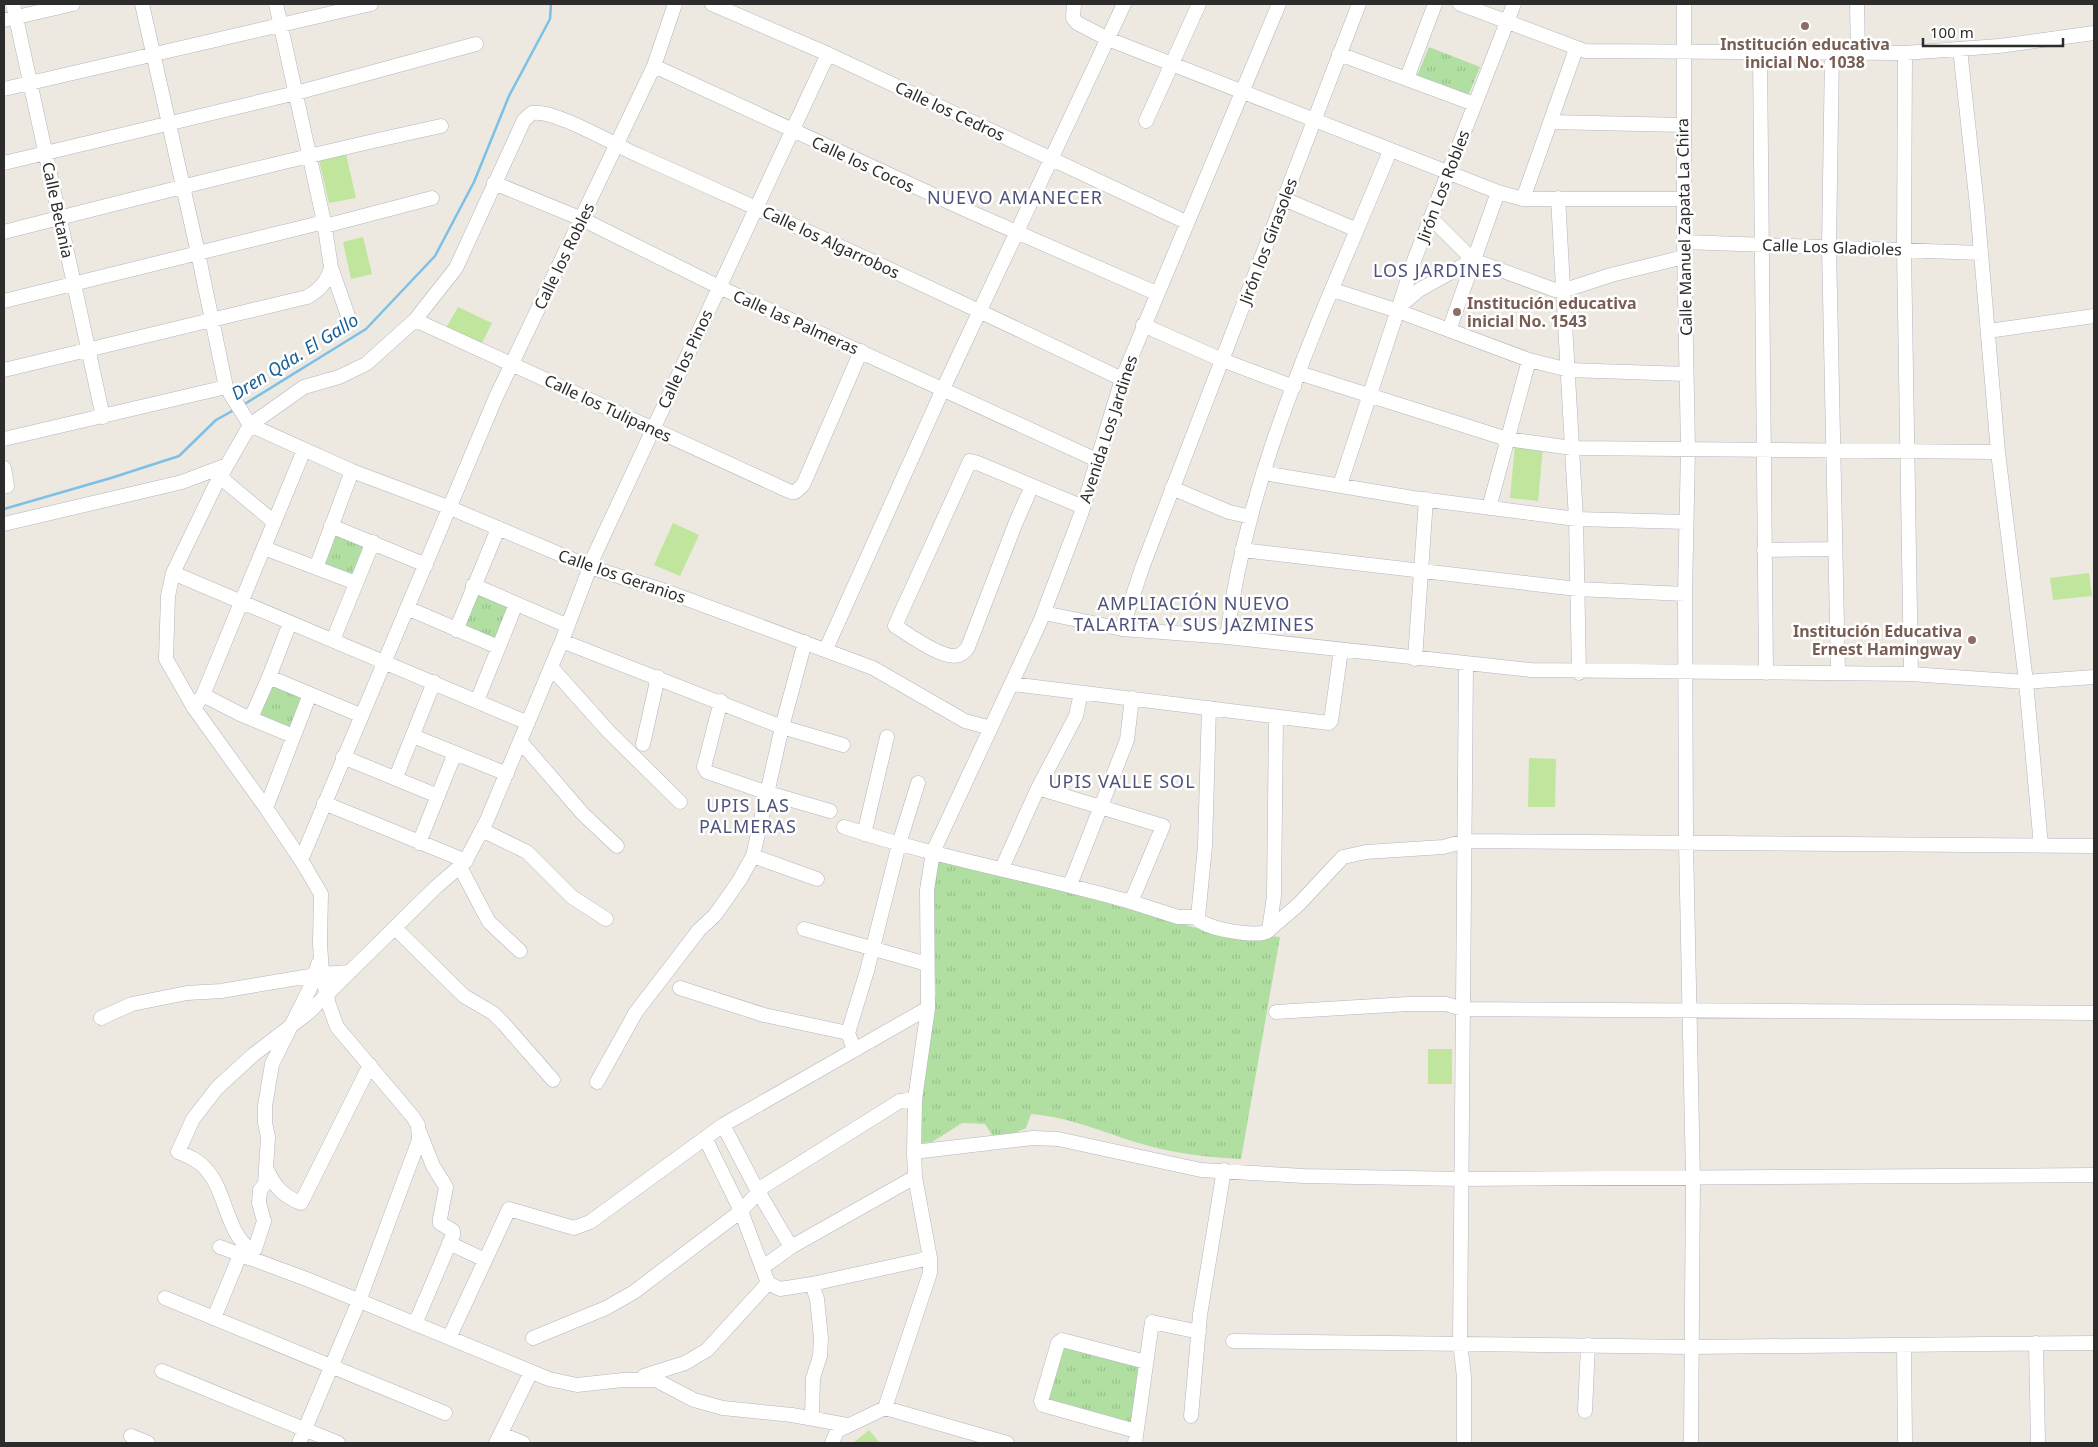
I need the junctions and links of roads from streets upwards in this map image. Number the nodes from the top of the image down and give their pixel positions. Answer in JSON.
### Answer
{"nodes":[{"id":1,"x":73,"y":4,"type":"edge"},
{"id":2,"x":142,"y":4,"type":"edge"},
{"id":3,"x":276,"y":4,"type":"edge"},
{"id":4,"x":371,"y":4,"type":"edge"},
{"id":5,"x":675,"y":4,"type":"edge"},
{"id":6,"x":712,"y":4,"type":"edge"},
{"id":7,"x":1074,"y":4,"type":"edge"},
{"id":8,"x":1124,"y":4,"type":"edge"},
{"id":9,"x":1199,"y":4,"type":"edge"},
{"id":10,"x":1279,"y":4,"type":"edge"},
{"id":11,"x":1359,"y":4,"type":"edge"},
{"id":12,"x":1435,"y":4,"type":"edge"},
{"id":13,"x":1460,"y":4,"type":"edge"},
{"id":14,"x":1514,"y":4,"type":"edge"},
{"id":15,"x":1684,"y":4,"type":"edge"},
{"id":16,"x":1857,"y":4,"type":"edge"},
{"id":17,"x":11,"y":14,"type":"edge"},
{"id":18,"x":1506,"y":22,"type":"junction"},
{"id":19,"x":281,"y":26,"type":"junction"},
{"id":20,"x":2094,"y":33,"type":"edge"},
{"id":21,"x":1108,"y":39,"type":"junction"},
{"id":22,"x":476,"y":44,"type":"dead end"},
{"id":23,"x":1576,"y":49,"type":"junction"},
{"id":24,"x":1960,"y":50,"type":"junction"},
{"id":25,"x":1684,"y":52,"type":"junction"},
{"id":26,"x":1760,"y":52,"type":"junction"},
{"id":27,"x":1832,"y":52,"type":"junction"},
{"id":28,"x":1858,"y":53,"type":"junction"},
{"id":29,"x":1905,"y":53,"type":"junction"},
{"id":30,"x":828,"y":54,"type":"junction"},
{"id":31,"x":1339,"y":54,"type":"junction"},
{"id":32,"x":153,"y":55,"type":"junction"},
{"id":33,"x":1172,"y":64,"type":"junction"},
{"id":34,"x":654,"y":66,"type":"junction"},
{"id":35,"x":1407,"y":78,"type":"junction"},
{"id":36,"x":30,"y":83,"type":"junction"},
{"id":37,"x":4,"y":89,"type":"edge"},
{"id":38,"x":1241,"y":92,"type":"junction"},
{"id":39,"x":296,"y":93,"type":"junction"},
{"id":40,"x":1474,"y":104,"type":"junction"},
{"id":41,"x":1146,"y":121,"type":"dead end"},
{"id":42,"x":1314,"y":122,"type":"junction"},
{"id":43,"x":1550,"y":122,"type":"junction"},
{"id":44,"x":169,"y":124,"type":"junction"},
{"id":45,"x":1683,"y":125,"type":"junction"},
{"id":46,"x":441,"y":126,"type":"dead end"},
{"id":47,"x":792,"y":131,"type":"junction"},
{"id":48,"x":617,"y":146,"type":"junction"},
{"id":49,"x":1390,"y":151,"type":"junction"},
{"id":50,"x":46,"y":153,"type":"junction"},
{"id":51,"x":310,"y":154,"type":"junction"},
{"id":52,"x":1051,"y":158,"type":"junction"},
{"id":53,"x":4,"y":163,"type":"edge"},
{"id":54,"x":1447,"y":173,"type":"junction"},
{"id":55,"x":494,"y":183,"type":"junction"},
{"id":56,"x":184,"y":188,"type":"junction"},
{"id":57,"x":1498,"y":192,"type":"junction"},
{"id":58,"x":432,"y":198,"type":"dead end"},
{"id":59,"x":1558,"y":198,"type":"junction"},
{"id":60,"x":1284,"y":199,"type":"junction"},
{"id":61,"x":1523,"y":199,"type":"junction"},
{"id":62,"x":1684,"y":200,"type":"junction"},
{"id":63,"x":756,"y":208,"type":"junction"},
{"id":64,"x":60,"y":218,"type":"junction"},
{"id":65,"x":582,"y":219,"type":"junction"},
{"id":66,"x":1432,"y":219,"type":"junction"},
{"id":67,"x":1186,"y":222,"type":"junction"},
{"id":68,"x":324,"y":224,"type":"junction"},
{"id":69,"x":1357,"y":230,"type":"junction"},
{"id":70,"x":4,"y":232,"type":"edge"},
{"id":71,"x":1016,"y":232,"type":"junction"},
{"id":72,"x":1684,"y":242,"type":"junction"},
{"id":73,"x":1760,"y":245,"type":"junction"},
{"id":74,"x":1829,"y":247,"type":"junction"},
{"id":75,"x":1904,"y":250,"type":"junction"},
{"id":76,"x":198,"y":253,"type":"junction"},
{"id":77,"x":1981,"y":253,"type":"junction"},
{"id":78,"x":1684,"y":257,"type":"junction"},
{"id":79,"x":1473,"y":260,"type":"junction"},
{"id":80,"x":331,"y":267,"type":"junction"},
{"id":81,"x":74,"y":284,"type":"junction"},
{"id":82,"x":719,"y":287,"type":"junction"},
{"id":83,"x":1333,"y":290,"type":"junction"},
{"id":84,"x":1562,"y":291,"type":"junction"},
{"id":85,"x":1156,"y":293,"type":"junction"},
{"id":86,"x":4,"y":301,"type":"edge"},
{"id":87,"x":1399,"y":309,"type":"junction"},
{"id":88,"x":980,"y":311,"type":"junction"},
{"id":89,"x":348,"y":316,"type":"dead end"},
{"id":90,"x":2094,"y":316,"type":"edge"},
{"id":91,"x":212,"y":320,"type":"junction"},
{"id":92,"x":415,"y":320,"type":"junction"},
{"id":93,"x":1143,"y":325,"type":"junction"},
{"id":94,"x":1449,"y":330,"type":"junction"},
{"id":95,"x":1988,"y":331,"type":"junction"},
{"id":96,"x":89,"y":350,"type":"junction"},
{"id":97,"x":861,"y":351,"type":"junction"},
{"id":98,"x":1222,"y":360,"type":"junction"},
{"id":99,"x":1529,"y":360,"type":"junction"},
{"id":100,"x":511,"y":364,"type":"junction"},
{"id":101,"x":4,"y":370,"type":"edge"},
{"id":102,"x":1569,"y":370,"type":"junction"},
{"id":103,"x":1299,"y":373,"type":"junction"},
{"id":104,"x":1686,"y":374,"type":"junction"},
{"id":105,"x":1122,"y":379,"type":"junction"},
{"id":106,"x":226,"y":387,"type":"junction"},
{"id":107,"x":1294,"y":387,"type":"junction"},
{"id":108,"x":944,"y":389,"type":"junction"},
{"id":109,"x":1370,"y":395,"type":"junction"},
{"id":110,"x":103,"y":417,"type":"junction"},
{"id":111,"x":250,"y":424,"type":"junction"},
{"id":112,"x":653,"y":428,"type":"junction"},
{"id":113,"x":4,"y":439,"type":"edge"},
{"id":114,"x":1507,"y":440,"type":"junction"},
{"id":115,"x":1572,"y":448,"type":"junction"},
{"id":116,"x":1688,"y":449,"type":"junction"},
{"id":117,"x":304,"y":450,"type":"junction"},
{"id":118,"x":1764,"y":450,"type":"junction"},
{"id":119,"x":1833,"y":450,"type":"junction"},
{"id":120,"x":1908,"y":451,"type":"junction"},
{"id":121,"x":1998,"y":452,"type":"junction"},
{"id":122,"x":1099,"y":461,"type":"junction"},
{"id":123,"x":4,"y":468,"type":"edge"},
{"id":124,"x":224,"y":471,"type":"junction"},
{"id":125,"x":352,"y":471,"type":"junction"},
{"id":126,"x":1263,"y":473,"type":"junction"},
{"id":127,"x":1340,"y":485,"type":"junction"},
{"id":128,"x":7,"y":486,"type":"dead end"},
{"id":129,"x":1032,"y":486,"type":"junction"},
{"id":130,"x":1172,"y":488,"type":"junction"},
{"id":131,"x":1426,"y":500,"type":"junction"},
{"id":132,"x":448,"y":507,"type":"junction"},
{"id":133,"x":1084,"y":507,"type":"junction"},
{"id":134,"x":1489,"y":508,"type":"junction"},
{"id":135,"x":1251,"y":517,"type":"junction"},
{"id":136,"x":1576,"y":519,"type":"junction"},
{"id":137,"x":274,"y":522,"type":"junction"},
{"id":138,"x":1686,"y":522,"type":"junction"},
{"id":139,"x":4,"y":524,"type":"edge"},
{"id":140,"x":331,"y":526,"type":"junction"},
{"id":141,"x":498,"y":529,"type":"junction"},
{"id":142,"x":373,"y":542,"type":"junction"},
{"id":143,"x":264,"y":548,"type":"junction"},
{"id":144,"x":1835,"y":549,"type":"junction"},
{"id":145,"x":1242,"y":550,"type":"junction"},
{"id":146,"x":1764,"y":550,"type":"junction"},
{"id":147,"x":592,"y":562,"type":"junction"},
{"id":148,"x":426,"y":565,"type":"junction"},
{"id":149,"x":316,"y":568,"type":"junction"},
{"id":150,"x":1422,"y":570,"type":"junction"},
{"id":151,"x":173,"y":572,"type":"junction"},
{"id":152,"x":356,"y":583,"type":"junction"},
{"id":153,"x":473,"y":585,"type":"junction"},
{"id":154,"x":1577,"y":589,"type":"junction"},
{"id":155,"x":1685,"y":594,"type":"junction"},
{"id":156,"x":240,"y":602,"type":"junction"},
{"id":157,"x":516,"y":604,"type":"junction"},
{"id":158,"x":407,"y":608,"type":"junction"},
{"id":159,"x":1044,"y":614,"type":"junction"},
{"id":160,"x":290,"y":623,"type":"junction"},
{"id":161,"x":568,"y":626,"type":"junction"},
{"id":162,"x":1122,"y":629,"type":"junction"},
{"id":163,"x":456,"y":630,"type":"junction"},
{"id":164,"x":1227,"y":637,"type":"junction"},
{"id":165,"x":334,"y":640,"type":"junction"},
{"id":166,"x":562,"y":641,"type":"junction"},
{"id":167,"x":805,"y":642,"type":"junction"},
{"id":168,"x":498,"y":647,"type":"junction"},
{"id":169,"x":826,"y":649,"type":"junction"},
{"id":170,"x":1341,"y":650,"type":"junction"},
{"id":171,"x":1415,"y":659,"type":"junction"},
{"id":172,"x":383,"y":661,"type":"junction"},
{"id":173,"x":1466,"y":665,"type":"junction"},
{"id":174,"x":551,"y":667,"type":"junction"},
{"id":175,"x":1579,"y":672,"type":"junction"},
{"id":176,"x":1766,"y":672,"type":"junction"},
{"id":177,"x":1687,"y":673,"type":"junction"},
{"id":178,"x":1838,"y":673,"type":"junction"},
{"id":179,"x":1911,"y":674,"type":"junction"},
{"id":180,"x":268,"y":677,"type":"junction"},
{"id":181,"x":658,"y":677,"type":"junction"},
{"id":182,"x":2094,"y":677,"type":"edge"},
{"id":183,"x":434,"y":682,"type":"junction"},
{"id":184,"x":2026,"y":682,"type":"junction"},
{"id":185,"x":1012,"y":684,"type":"junction"},
{"id":186,"x":1081,"y":693,"type":"junction"},
{"id":187,"x":310,"y":694,"type":"junction"},
{"id":188,"x":203,"y":695,"type":"junction"},
{"id":189,"x":1132,"y":698,"type":"junction"},
{"id":190,"x":477,"y":701,"type":"junction"},
{"id":191,"x":721,"y":701,"type":"junction"},
{"id":192,"x":194,"y":708,"type":"junction"},
{"id":193,"x":1209,"y":708,"type":"junction"},
{"id":194,"x":360,"y":715,"type":"junction"},
{"id":195,"x":251,"y":718,"type":"junction"},
{"id":196,"x":1276,"y":718,"type":"junction"},
{"id":197,"x":528,"y":723,"type":"junction"},
{"id":198,"x":782,"y":727,"type":"junction"},
{"id":199,"x":991,"y":728,"type":"junction"},
{"id":200,"x":293,"y":736,"type":"junction"},
{"id":201,"x":413,"y":736,"type":"junction"},
{"id":202,"x":887,"y":736,"type":"dead end"},
{"id":203,"x":520,"y":741,"type":"junction"},
{"id":204,"x":643,"y":744,"type":"dead end"},
{"id":205,"x":843,"y":745,"type":"dead end"},
{"id":206,"x":455,"y":753,"type":"junction"},
{"id":207,"x":343,"y":756,"type":"junction"},
{"id":208,"x":506,"y":774,"type":"junction"},
{"id":209,"x":396,"y":777,"type":"junction"},
{"id":210,"x":918,"y":782,"type":"dead end"},
{"id":211,"x":1038,"y":788,"type":"junction"},
{"id":212,"x":768,"y":793,"type":"junction"},
{"id":213,"x":438,"y":796,"type":"junction"},
{"id":214,"x":680,"y":802,"type":"dead end"},
{"id":215,"x":324,"y":803,"type":"junction"},
{"id":216,"x":1100,"y":806,"type":"junction"},
{"id":217,"x":266,"y":808,"type":"junction"},
{"id":218,"x":830,"y":811,"type":"dead end"},
{"id":219,"x":844,"y":827,"type":"dead end"},
{"id":220,"x":482,"y":830,"type":"junction"},
{"id":221,"x":864,"y":834,"type":"junction"},
{"id":222,"x":1466,"y":841,"type":"junction"},
{"id":223,"x":420,"y":843,"type":"junction"},
{"id":224,"x":899,"y":844,"type":"junction"},
{"id":225,"x":1686,"y":844,"type":"junction"},
{"id":226,"x":617,"y":846,"type":"dead end"},
{"id":227,"x":2041,"y":846,"type":"junction"},
{"id":228,"x":2094,"y":846,"type":"edge"},
{"id":229,"x":933,"y":852,"type":"junction"},
{"id":230,"x":753,"y":856,"type":"junction"},
{"id":231,"x":301,"y":860,"type":"junction"},
{"id":232,"x":463,"y":864,"type":"junction"},
{"id":233,"x":1002,"y":868,"type":"junction"},
{"id":234,"x":817,"y":879,"type":"dead end"},
{"id":235,"x":1070,"y":885,"type":"junction"},
{"id":236,"x":1131,"y":902,"type":"junction"},
{"id":237,"x":1196,"y":918,"type":"junction"},
{"id":238,"x":606,"y":919,"type":"dead end"},
{"id":239,"x":395,"y":928,"type":"junction"},
{"id":240,"x":804,"y":929,"type":"dead end"},
{"id":241,"x":1269,"y":930,"type":"junction"},
{"id":242,"x":873,"y":949,"type":"junction"},
{"id":243,"x":520,"y":951,"type":"dead end"},
{"id":244,"x":928,"y":964,"type":"junction"},
{"id":245,"x":350,"y":972,"type":"junction"},
{"id":246,"x":319,"y":974,"type":"junction"},
{"id":247,"x":680,"y":988,"type":"dead end"},
{"id":248,"x":326,"y":994,"type":"junction"},
{"id":249,"x":928,"y":1008,"type":"junction"},
{"id":250,"x":1463,"y":1009,"type":"junction"},
{"id":251,"x":1689,"y":1009,"type":"junction"},
{"id":252,"x":1276,"y":1012,"type":"dead end"},
{"id":253,"x":2094,"y":1013,"type":"edge"},
{"id":254,"x":101,"y":1018,"type":"dead end"},
{"id":255,"x":291,"y":1027,"type":"junction"},
{"id":256,"x":848,"y":1033,"type":"junction"},
{"id":257,"x":854,"y":1049,"type":"junction"},
{"id":258,"x":370,"y":1065,"type":"junction"},
{"id":259,"x":553,"y":1080,"type":"dead end"},
{"id":260,"x":597,"y":1082,"type":"dead end"},
{"id":261,"x":915,"y":1099,"type":"junction"},
{"id":262,"x":723,"y":1125,"type":"junction"},
{"id":263,"x":420,"y":1132,"type":"junction"},
{"id":264,"x":705,"y":1138,"type":"junction"},
{"id":265,"x":914,"y":1152,"type":"junction"},
{"id":266,"x":266,"y":1168,"type":"junction"},
{"id":267,"x":1224,"y":1170,"type":"junction"},
{"id":268,"x":2094,"y":1175,"type":"edge"},
{"id":269,"x":915,"y":1177,"type":"junction"},
{"id":270,"x":1693,"y":1177,"type":"junction"},
{"id":271,"x":1460,"y":1178,"type":"junction"},
{"id":272,"x":759,"y":1192,"type":"junction"},
{"id":273,"x":741,"y":1211,"type":"junction"},
{"id":274,"x":449,"y":1243,"type":"junction"},
{"id":275,"x":220,"y":1247,"type":"dead end"},
{"id":276,"x":791,"y":1247,"type":"junction"},
{"id":277,"x":247,"y":1255,"type":"junction"},
{"id":278,"x":930,"y":1258,"type":"junction"},
{"id":279,"x":486,"y":1260,"type":"junction"},
{"id":280,"x":762,"y":1268,"type":"junction"},
{"id":281,"x":768,"y":1284,"type":"junction"},
{"id":282,"x":812,"y":1284,"type":"junction"},
{"id":283,"x":165,"y":1298,"type":"dead end"},
{"id":284,"x":359,"y":1302,"type":"junction"},
{"id":285,"x":214,"y":1318,"type":"junction"},
{"id":286,"x":415,"y":1324,"type":"junction"},
{"id":287,"x":1199,"y":1332,"type":"junction"},
{"id":288,"x":449,"y":1338,"type":"junction"},
{"id":289,"x":533,"y":1338,"type":"dead end"},
{"id":290,"x":1232,"y":1341,"type":"dead end"},
{"id":291,"x":1460,"y":1342,"type":"junction"},
{"id":292,"x":2094,"y":1343,"type":"edge"},
{"id":293,"x":2036,"y":1344,"type":"junction"},
{"id":294,"x":1588,"y":1345,"type":"junction"},
{"id":295,"x":1904,"y":1346,"type":"junction"},
{"id":296,"x":1690,"y":1347,"type":"junction"},
{"id":297,"x":1146,"y":1362,"type":"junction"},
{"id":298,"x":332,"y":1365,"type":"junction"},
{"id":299,"x":162,"y":1371,"type":"dead end"},
{"id":300,"x":531,"y":1372,"type":"junction"},
{"id":301,"x":623,"y":1380,"type":"junction"},
{"id":302,"x":885,"y":1408,"type":"junction"},
{"id":303,"x":1585,"y":1411,"type":"dead end"},
{"id":304,"x":445,"y":1413,"type":"dead end"},
{"id":305,"x":1191,"y":1416,"type":"dead end"},
{"id":306,"x":812,"y":1418,"type":"junction"},
{"id":307,"x":847,"y":1425,"type":"junction"},
{"id":308,"x":305,"y":1429,"type":"junction"},
{"id":309,"x":131,"y":1436,"type":"dead end"},
{"id":310,"x":1136,"y":1437,"type":"edge"},
{"id":311,"x":499,"y":1438,"type":"edge"},
{"id":312,"x":148,"y":1443,"type":"edge"},
{"id":313,"x":299,"y":1443,"type":"edge"},
{"id":314,"x":338,"y":1443,"type":"edge"},
{"id":315,"x":523,"y":1443,"type":"edge"},
{"id":316,"x":832,"y":1443,"type":"edge"},
{"id":317,"x":1007,"y":1443,"type":"edge"},
{"id":318,"x":1464,"y":1443,"type":"edge"},
{"id":319,"x":1691,"y":1443,"type":"edge"},
{"id":320,"x":1905,"y":1443,"type":"edge"},
{"id":321,"x":2038,"y":1443,"type":"edge"}],
"edges":[{"from":1,"to":17,"type":"street"},
{"from":2,"to":32,"type":"street"},
{"from":3,"to":19,"type":"street"},
{"from":4,"to":19,"type":"street"},
{"from":5,"to":34,"type":"street","name":"Calle los Robles"},
{"from":6,"to":30,"type":"street","name":"Calle los Cedros"},
{"from":7,"to":21,"type":"street"},
{"from":8,"to":21,"type":"street"},
{"from":9,"to":33,"type":"street"},
{"from":10,"to":38,"type":"street","name":"Avenida Los Jardines"},
{"from":11,"to":31,"type":"street","name":"Jirón los Girasoles"},
{"from":12,"to":35,"type":"street"},
{"from":13,"to":18,"type":"street"},
{"from":14,"to":18,"type":"street","name":"Jirón Los Robles"},
{"from":15,"to":25,"type":"street","name":"Calle Manuel Zapata La Chira"},
{"from":16,"to":28,"type":"street"},
{"from":17,"to":36,"type":"street","name":"Calle Betania"},
{"from":18,"to":23,"type":"street"},
{"from":18,"to":40,"type":"street","name":"Jirón Los Robles"},
{"from":19,"to":32,"type":"street"},
{"from":19,"to":39,"type":"street"},
{"from":20,"to":24,"type":"street"},
{"from":21,"to":33,"type":"street"},
{"from":21,"to":52,"type":"street"},
{"from":22,"to":39,"type":"street"},
{"from":23,"to":25,"type":"street"},
{"from":23,"to":43,"type":"street"},
{"from":24,"to":29,"type":"street"},
{"from":24,"to":77,"type":"street"},
{"from":25,"to":26,"type":"street"},
{"from":25,"to":45,"type":"street","name":"Calle Manuel Zapata La Chira"},
{"from":26,"to":27,"type":"street"},
{"from":26,"to":73,"type":"street"},
{"from":27,"to":28,"type":"street"},
{"from":27,"to":74,"type":"street"},
{"from":28,"to":29,"type":"street"},
{"from":29,"to":75,"type":"street"},
{"from":30,"to":47,"type":"street","name":"Calle los Pinos"},
{"from":30,"to":52,"type":"street","name":"Calle los Cedros"},
{"from":31,"to":35,"type":"street"},
{"from":31,"to":42,"type":"street","name":"Jirón los Girasoles"},
{"from":32,"to":36,"type":"street"},
{"from":32,"to":44,"type":"street"},
{"from":33,"to":38,"type":"street"},
{"from":33,"to":41,"type":"street"},
{"from":34,"to":47,"type":"street","name":"Calle los Cocos"},
{"from":34,"to":48,"type":"street","name":"Calle los Robles"},
{"from":35,"to":40,"type":"street"},
{"from":36,"to":37,"type":"street"},
{"from":36,"to":50,"type":"street","name":"Calle Betania"},
{"from":38,"to":42,"type":"street"},
{"from":38,"to":67,"type":"street","name":"Avenida Los Jardines"},
{"from":39,"to":44,"type":"street"},
{"from":39,"to":51,"type":"street"},
{"from":40,"to":54,"type":"street","name":"Jirón Los Robles"},
{"from":42,"to":49,"type":"street"},
{"from":42,"to":60,"type":"street","name":"Jirón los Girasoles"},
{"from":43,"to":45,"type":"street"},
{"from":43,"to":61,"type":"street"},
{"from":44,"to":50,"type":"street"},
{"from":44,"to":56,"type":"street"},
{"from":45,"to":62,"type":"street","name":"Calle Manuel Zapata La Chira"},
{"from":46,"to":51,"type":"street"},
{"from":47,"to":63,"type":"street","name":"Calle los Pinos"},
{"from":47,"to":71,"type":"street","name":"Calle los Cocos"},
{"from":48,"to":55,"type":"street","name":"Calle los Algarrobos"},
{"from":48,"to":63,"type":"street","name":"Calle los Algarrobos"},
{"from":48,"to":65,"type":"street","name":"Calle los Robles"},
{"from":49,"to":54,"type":"street"},
{"from":49,"to":69,"type":"street"},
{"from":50,"to":53,"type":"street"},
{"from":50,"to":64,"type":"street","name":"Calle Betania"},
{"from":51,"to":56,"type":"street"},
{"from":51,"to":68,"type":"street"},
{"from":52,"to":67,"type":"street","name":"Calle los Cedros"},
{"from":52,"to":71,"type":"street"},
{"from":54,"to":57,"type":"street"},
{"from":54,"to":66,"type":"street","name":"Jirón Los Robles"},
{"from":55,"to":65,"type":"street","name":"Calle las Palmeras"},
{"from":55,"to":92,"type":"street"},
{"from":56,"to":64,"type":"street"},
{"from":56,"to":76,"type":"street"},
{"from":57,"to":61,"type":"street"},
{"from":57,"to":79,"type":"street"},
{"from":58,"to":68,"type":"street"},
{"from":59,"to":61,"type":"street"},
{"from":59,"to":62,"type":"street"},
{"from":59,"to":84,"type":"street"},
{"from":60,"to":69,"type":"street"},
{"from":60,"to":98,"type":"street","name":"Jirón los Girasoles"},
{"from":62,"to":72,"type":"street","name":"Calle Manuel Zapata La Chira"},
{"from":63,"to":82,"type":"street","name":"Calle los Pinos"},
{"from":63,"to":88,"type":"street","name":"Calle los Algarrobos"},
{"from":64,"to":70,"type":"street"},
{"from":64,"to":81,"type":"street","name":"Calle Betania"},
{"from":65,"to":82,"type":"street","name":"Calle las Palmeras"},
{"from":65,"to":100,"type":"street","name":"Calle los Robles"},
{"from":66,"to":79,"type":"street"},
{"from":66,"to":87,"type":"street","name":"Jirón Los Robles"},
{"from":67,"to":85,"type":"street","name":"Avenida Los Jardines"},
{"from":68,"to":76,"type":"street"},
{"from":68,"to":80,"type":"street"},
{"from":69,"to":83,"type":"street"},
{"from":71,"to":85,"type":"street","name":"Calle los Cocos"},
{"from":71,"to":88,"type":"street"},
{"from":72,"to":73,"type":"street","name":"Calle Los Gladioles"},
{"from":72,"to":78,"type":"street","name":"Calle Manuel Zapata La Chira"},
{"from":73,"to":74,"type":"street","name":"Calle Los Gladioles"},
{"from":73,"to":118,"type":"street"},
{"from":74,"to":75,"type":"street","name":"Calle Los Gladioles"},
{"from":74,"to":119,"type":"street"},
{"from":75,"to":77,"type":"street","name":"Calle Los Gladioles"},
{"from":75,"to":120,"type":"street"},
{"from":76,"to":81,"type":"street"},
{"from":76,"to":91,"type":"street"},
{"from":77,"to":95,"type":"street"},
{"from":78,"to":84,"type":"street"},
{"from":78,"to":104,"type":"street","name":"Calle Manuel Zapata La Chira"},
{"from":79,"to":84,"type":"street"},
{"from":79,"to":87,"type":"street"},
{"from":79,"to":94,"type":"street"},
{"from":80,"to":89,"type":"street"},
{"from":80,"to":91,"type":"street"},
{"from":81,"to":86,"type":"street"},
{"from":81,"to":96,"type":"street","name":"Calle Betania"},
{"from":82,"to":97,"type":"street","name":"Calle las Palmeras"},
{"from":82,"to":112,"type":"street","name":"Calle los Pinos"},
{"from":83,"to":87,"type":"street"},
{"from":83,"to":103,"type":"street"},
{"from":84,"to":102,"type":"street"},
{"from":85,"to":93,"type":"street","name":"Avenida Los Jardines"},
{"from":87,"to":94,"type":"street"},
{"from":87,"to":109,"type":"street","name":"Jirón Los Robles"},
{"from":88,"to":105,"type":"street","name":"Calle los Algarrobos"},
{"from":88,"to":108,"type":"street"},
{"from":90,"to":95,"type":"street"},
{"from":91,"to":96,"type":"street"},
{"from":91,"to":106,"type":"street"},
{"from":92,"to":100,"type":"street","name":"Calle los Tulipanes"},
{"from":92,"to":111,"type":"street"},
{"from":93,"to":98,"type":"street"},
{"from":93,"to":105,"type":"street","name":"Avenida Los Jardines"},
{"from":94,"to":99,"type":"street"},
{"from":95,"to":121,"type":"street"},
{"from":96,"to":101,"type":"street"},
{"from":96,"to":110,"type":"street","name":"Calle Betania"},
{"from":97,"to":108,"type":"street","name":"Calle las Palmeras"},
{"from":97,"to":112,"type":"street","name":"Calle los Tulipanes"},
{"from":98,"to":107,"type":"street"},
{"from":98,"to":130,"type":"street","name":"Jirón los Girasoles"},
{"from":99,"to":102,"type":"street"},
{"from":99,"to":114,"type":"street"},
{"from":100,"to":112,"type":"street","name":"Calle los Tulipanes"},
{"from":100,"to":132,"type":"street","name":"Calle los Robles"},
{"from":102,"to":104,"type":"street"},
{"from":102,"to":115,"type":"street"},
{"from":103,"to":107,"type":"street"},
{"from":103,"to":109,"type":"street"},
{"from":104,"to":116,"type":"street","name":"Calle Manuel Zapata La Chira"},
{"from":105,"to":122,"type":"street","name":"Avenida Los Jardines"},
{"from":106,"to":110,"type":"street"},
{"from":106,"to":111,"type":"street"},
{"from":107,"to":126,"type":"street"},
{"from":108,"to":122,"type":"street","name":"Calle las Palmeras"},
{"from":108,"to":169,"type":"street"},
{"from":109,"to":114,"type":"street"},
{"from":109,"to":127,"type":"street","name":"Jirón Los Robles"},
{"from":110,"to":113,"type":"street"},
{"from":111,"to":117,"type":"street","name":"Calle los Geranios"},
{"from":111,"to":124,"type":"street"},
{"from":112,"to":147,"type":"street","name":"Calle los Pinos"},
{"from":114,"to":115,"type":"street"},
{"from":114,"to":134,"type":"street"},
{"from":115,"to":116,"type":"street"},
{"from":115,"to":136,"type":"street"},
{"from":116,"to":118,"type":"street"},
{"from":116,"to":138,"type":"street","name":"Calle Manuel Zapata La Chira"},
{"from":117,"to":125,"type":"street","name":"Calle los Geranios"},
{"from":117,"to":137,"type":"street"},
{"from":118,"to":119,"type":"street"},
{"from":118,"to":146,"type":"street"},
{"from":119,"to":120,"type":"street"},
{"from":119,"to":144,"type":"street"},
{"from":120,"to":121,"type":"street"},
{"from":120,"to":179,"type":"street"},
{"from":121,"to":184,"type":"street"},
{"from":122,"to":133,"type":"street","name":"Avenida Los Jardines"},
{"from":123,"to":128,"type":"street"},
{"from":124,"to":137,"type":"street"},
{"from":124,"to":139,"type":"street"},
{"from":124,"to":151,"type":"street"},
{"from":125,"to":132,"type":"street","name":"Calle los Geranios"},
{"from":125,"to":140,"type":"street"},
{"from":126,"to":127,"type":"street"},
{"from":126,"to":135,"type":"street"},
{"from":127,"to":131,"type":"street"},
{"from":129,"to":129,"type":"street"},
{"from":129,"to":133,"type":"street"},
{"from":130,"to":135,"type":"street"},
{"from":130,"to":162,"type":"street","name":"Jirón los Girasoles"},
{"from":131,"to":134,"type":"street"},
{"from":131,"to":150,"type":"street"},
{"from":132,"to":141,"type":"street","name":"Calle los Geranios"},
{"from":132,"to":148,"type":"street","name":"Calle los Robles"},
{"from":133,"to":159,"type":"street","name":"Avenida Los Jardines"},
{"from":134,"to":136,"type":"street"},
{"from":135,"to":145,"type":"street"},
{"from":136,"to":138,"type":"street"},
{"from":136,"to":154,"type":"street"},
{"from":137,"to":143,"type":"street"},
{"from":138,"to":155,"type":"street","name":"Calle Manuel Zapata La Chira"},
{"from":140,"to":142,"type":"street"},
{"from":140,"to":149,"type":"street"},
{"from":141,"to":147,"type":"street","name":"Calle los Geranios"},
{"from":141,"to":153,"type":"street"},
{"from":142,"to":148,"type":"street"},
{"from":142,"to":152,"type":"street"},
{"from":143,"to":149,"type":"street"},
{"from":143,"to":156,"type":"street"},
{"from":144,"to":146,"type":"street"},
{"from":144,"to":178,"type":"street"},
{"from":145,"to":150,"type":"street"},
{"from":145,"to":164,"type":"street"},
{"from":146,"to":176,"type":"street"},
{"from":147,"to":161,"type":"street","name":"Calle los Pinos"},
{"from":147,"to":167,"type":"street","name":"Calle los Geranios"},
{"from":148,"to":158,"type":"street","name":"Calle los Robles"},
{"from":149,"to":152,"type":"street"},
{"from":150,"to":154,"type":"street"},
{"from":150,"to":171,"type":"street"},
{"from":151,"to":156,"type":"street"},
{"from":151,"to":192,"type":"street"},
{"from":152,"to":165,"type":"street"},
{"from":153,"to":157,"type":"street"},
{"from":153,"to":163,"type":"street"},
{"from":154,"to":155,"type":"street"},
{"from":154,"to":175,"type":"street"},
{"from":155,"to":177,"type":"street","name":"Calle Manuel Zapata La Chira"},
{"from":156,"to":160,"type":"street"},
{"from":156,"to":188,"type":"street"},
{"from":157,"to":161,"type":"street"},
{"from":157,"to":168,"type":"street"},
{"from":158,"to":163,"type":"street"},
{"from":158,"to":172,"type":"street","name":"Calle los Robles"},
{"from":159,"to":162,"type":"street"},
{"from":159,"to":185,"type":"street","name":"Avenida Los Jardines"},
{"from":160,"to":165,"type":"street"},
{"from":160,"to":180,"type":"street"},
{"from":161,"to":166,"type":"street","name":"Calle los Pinos"},
{"from":162,"to":164,"type":"street"},
{"from":163,"to":168,"type":"street"},
{"from":164,"to":170,"type":"street"},
{"from":165,"to":172,"type":"street"},
{"from":166,"to":174,"type":"street","name":"Calle los Pinos"},
{"from":166,"to":181,"type":"street"},
{"from":167,"to":169,"type":"street","name":"Calle los Geranios"},
{"from":167,"to":198,"type":"street"},
{"from":168,"to":190,"type":"street"},
{"from":169,"to":199,"type":"street","name":"Calle los Geranios"},
{"from":170,"to":171,"type":"street"},
{"from":170,"to":196,"type":"street"},
{"from":171,"to":173,"type":"street"},
{"from":172,"to":183,"type":"street"},
{"from":172,"to":194,"type":"street","name":"Calle los Robles"},
{"from":173,"to":175,"type":"street"},
{"from":173,"to":222,"type":"street"},
{"from":174,"to":197,"type":"street","name":"Calle los Pinos"},
{"from":174,"to":214,"type":"street"},
{"from":175,"to":177,"type":"street"},
{"from":176,"to":177,"type":"street"},
{"from":176,"to":178,"type":"street"},
{"from":177,"to":225,"type":"street","name":"Calle Manuel Zapata La Chira"},
{"from":178,"to":179,"type":"street"},
{"from":179,"to":184,"type":"street"},
{"from":180,"to":187,"type":"street"},
{"from":180,"to":195,"type":"street"},
{"from":181,"to":191,"type":"street"},
{"from":181,"to":204,"type":"street"},
{"from":182,"to":184,"type":"street"},
{"from":183,"to":190,"type":"street"},
{"from":183,"to":201,"type":"street"},
{"from":184,"to":227,"type":"street"},
{"from":185,"to":186,"type":"street"},
{"from":185,"to":199,"type":"street","name":"Avenida Los Jardines"},
{"from":186,"to":189,"type":"street"},
{"from":186,"to":211,"type":"street"},
{"from":187,"to":194,"type":"street"},
{"from":187,"to":200,"type":"street"},
{"from":188,"to":192,"type":"street"},
{"from":188,"to":195,"type":"street"},
{"from":189,"to":193,"type":"street"},
{"from":189,"to":216,"type":"street"},
{"from":190,"to":197,"type":"street"},
{"from":191,"to":198,"type":"street"},
{"from":191,"to":212,"type":"street"},
{"from":192,"to":217,"type":"street"},
{"from":193,"to":196,"type":"street"},
{"from":193,"to":237,"type":"street"},
{"from":194,"to":207,"type":"street","name":"Calle los Robles"},
{"from":195,"to":200,"type":"street"},
{"from":196,"to":241,"type":"street"},
{"from":197,"to":203,"type":"street","name":"Calle los Pinos"},
{"from":198,"to":205,"type":"street"},
{"from":198,"to":212,"type":"street"},
{"from":199,"to":229,"type":"street","name":"Avenida Los Jardines"},
{"from":200,"to":217,"type":"street"},
{"from":201,"to":206,"type":"street"},
{"from":201,"to":209,"type":"street"},
{"from":202,"to":221,"type":"street"},
{"from":203,"to":208,"type":"street","name":"Calle los Pinos"},
{"from":203,"to":226,"type":"street"},
{"from":206,"to":208,"type":"street"},
{"from":206,"to":213,"type":"street"},
{"from":207,"to":209,"type":"street"},
{"from":207,"to":215,"type":"street","name":"Calle los Robles"},
{"from":208,"to":220,"type":"street","name":"Calle los Pinos"},
{"from":209,"to":213,"type":"street"},
{"from":210,"to":224,"type":"street"},
{"from":211,"to":216,"type":"street"},
{"from":211,"to":233,"type":"street"},
{"from":212,"to":218,"type":"street"},
{"from":212,"to":230,"type":"street"},
{"from":213,"to":223,"type":"street"},
{"from":215,"to":223,"type":"street"},
{"from":215,"to":231,"type":"street","name":"Calle los Robles"},
{"from":216,"to":235,"type":"street"},
{"from":216,"to":236,"type":"street"},
{"from":217,"to":231,"type":"street"},
{"from":219,"to":221,"type":"street"},
{"from":220,"to":232,"type":"street","name":"Calle los Pinos"},
{"from":220,"to":238,"type":"street"},
{"from":221,"to":224,"type":"street"},
{"from":222,"to":225,"type":"street"},
{"from":222,"to":241,"type":"street"},
{"from":222,"to":250,"type":"street"},
{"from":223,"to":232,"type":"street"},
{"from":224,"to":229,"type":"street"},
{"from":224,"to":242,"type":"street"},
{"from":225,"to":227,"type":"street"},
{"from":225,"to":251,"type":"street","name":"Calle Manuel Zapata La Chira"},
{"from":227,"to":228,"type":"street"},
{"from":229,"to":233,"type":"street"},
{"from":229,"to":244,"type":"street","name":"Avenida Los Jardines"},
{"from":230,"to":234,"type":"street"},
{"from":230,"to":260,"type":"street"},
{"from":231,"to":246,"type":"street"},
{"from":232,"to":239,"type":"street","name":"Calle los Pinos"},
{"from":232,"to":243,"type":"street"},
{"from":233,"to":235,"type":"street"},
{"from":235,"to":236,"type":"street"},
{"from":236,"to":237,"type":"street"},
{"from":237,"to":241,"type":"street"},
{"from":239,"to":245,"type":"street","name":"Calle los Pinos"},
{"from":239,"to":259,"type":"street"},
{"from":240,"to":242,"type":"street"},
{"from":242,"to":244,"type":"street"},
{"from":242,"to":256,"type":"street"},
{"from":244,"to":249,"type":"street","name":"Avenida Los Jardines"},
{"from":245,"to":246,"type":"street"},
{"from":245,"to":248,"type":"street","name":"Calle los Pinos"},
{"from":246,"to":248,"type":"street"},
{"from":246,"to":254,"type":"street"},
{"from":246,"to":255,"type":"street"},
{"from":247,"to":256,"type":"street"},
{"from":248,"to":255,"type":"street","name":"Calle los Pinos"},
{"from":248,"to":258,"type":"street"},
{"from":249,"to":257,"type":"street"},
{"from":249,"to":261,"type":"street","name":"Avenida Los Jardines"},
{"from":250,"to":251,"type":"street"},
{"from":250,"to":252,"type":"street"},
{"from":250,"to":271,"type":"street"},
{"from":251,"to":253,"type":"street"},
{"from":251,"to":270,"type":"street","name":"Calle Manuel Zapata La Chira"},
{"from":255,"to":266,"type":"street"},
{"from":255,"to":277,"type":"street"},
{"from":256,"to":257,"type":"street"},
{"from":257,"to":262,"type":"street"},
{"from":258,"to":263,"type":"street"},
{"from":258,"to":266,"type":"street"},
{"from":261,"to":265,"type":"street","name":"Avenida Los Jardines"},
{"from":261,"to":272,"type":"street"},
{"from":262,"to":264,"type":"street"},
{"from":262,"to":272,"type":"street"},
{"from":263,"to":274,"type":"street"},
{"from":263,"to":284,"type":"street"},
{"from":264,"to":273,"type":"street"},
{"from":264,"to":279,"type":"street"},
{"from":265,"to":267,"type":"street"},
{"from":265,"to":269,"type":"street","name":"Avenida Los Jardines"},
{"from":266,"to":277,"type":"street"},
{"from":267,"to":271,"type":"street"},
{"from":267,"to":287,"type":"street"},
{"from":268,"to":270,"type":"street"},
{"from":269,"to":276,"type":"street"},
{"from":269,"to":278,"type":"street","name":"Avenida Los Jardines"},
{"from":270,"to":271,"type":"street"},
{"from":270,"to":296,"type":"street","name":"Calle Manuel Zapata La Chira"},
{"from":271,"to":291,"type":"street"},
{"from":272,"to":273,"type":"street"},
{"from":272,"to":276,"type":"street"},
{"from":273,"to":280,"type":"street"},
{"from":273,"to":289,"type":"street"},
{"from":274,"to":279,"type":"street"},
{"from":274,"to":286,"type":"street"},
{"from":275,"to":277,"type":"street"},
{"from":276,"to":280,"type":"street"},
{"from":277,"to":284,"type":"street"},
{"from":277,"to":285,"type":"street"},
{"from":278,"to":282,"type":"street"},
{"from":278,"to":302,"type":"street","name":"Avenida Los Jardines"},
{"from":279,"to":288,"type":"street"},
{"from":280,"to":281,"type":"street"},
{"from":281,"to":282,"type":"street"},
{"from":281,"to":301,"type":"street"},
{"from":282,"to":306,"type":"street"},
{"from":283,"to":285,"type":"street"},
{"from":284,"to":286,"type":"street"},
{"from":284,"to":298,"type":"street"},
{"from":285,"to":298,"type":"street"},
{"from":286,"to":288,"type":"street"},
{"from":287,"to":297,"type":"street"},
{"from":287,"to":305,"type":"street"},
{"from":288,"to":300,"type":"street"},
{"from":290,"to":291,"type":"street"},
{"from":291,"to":294,"type":"street"},
{"from":291,"to":318,"type":"street"},
{"from":292,"to":293,"type":"street"},
{"from":293,"to":295,"type":"street"},
{"from":293,"to":321,"type":"street"},
{"from":294,"to":296,"type":"street"},
{"from":294,"to":303,"type":"street"},
{"from":295,"to":296,"type":"street"},
{"from":295,"to":320,"type":"street"},
{"from":296,"to":319,"type":"street","name":"Calle Manuel Zapata La Chira"},
{"from":297,"to":310,"type":"street"},
{"from":297,"to":310,"type":"street"},
{"from":298,"to":304,"type":"street"},
{"from":298,"to":308,"type":"street"},
{"from":299,"to":308,"type":"street"},
{"from":300,"to":301,"type":"street"},
{"from":300,"to":311,"type":"street"},
{"from":301,"to":306,"type":"street"},
{"from":302,"to":307,"type":"street"},
{"from":302,"to":317,"type":"street"},
{"from":306,"to":307,"type":"street"},
{"from":307,"to":316,"type":"street"},
{"from":308,"to":313,"type":"street"},
{"from":308,"to":314,"type":"street"},
{"from":309,"to":312,"type":"street"},
{"from":311,"to":315,"type":"street"}]}
